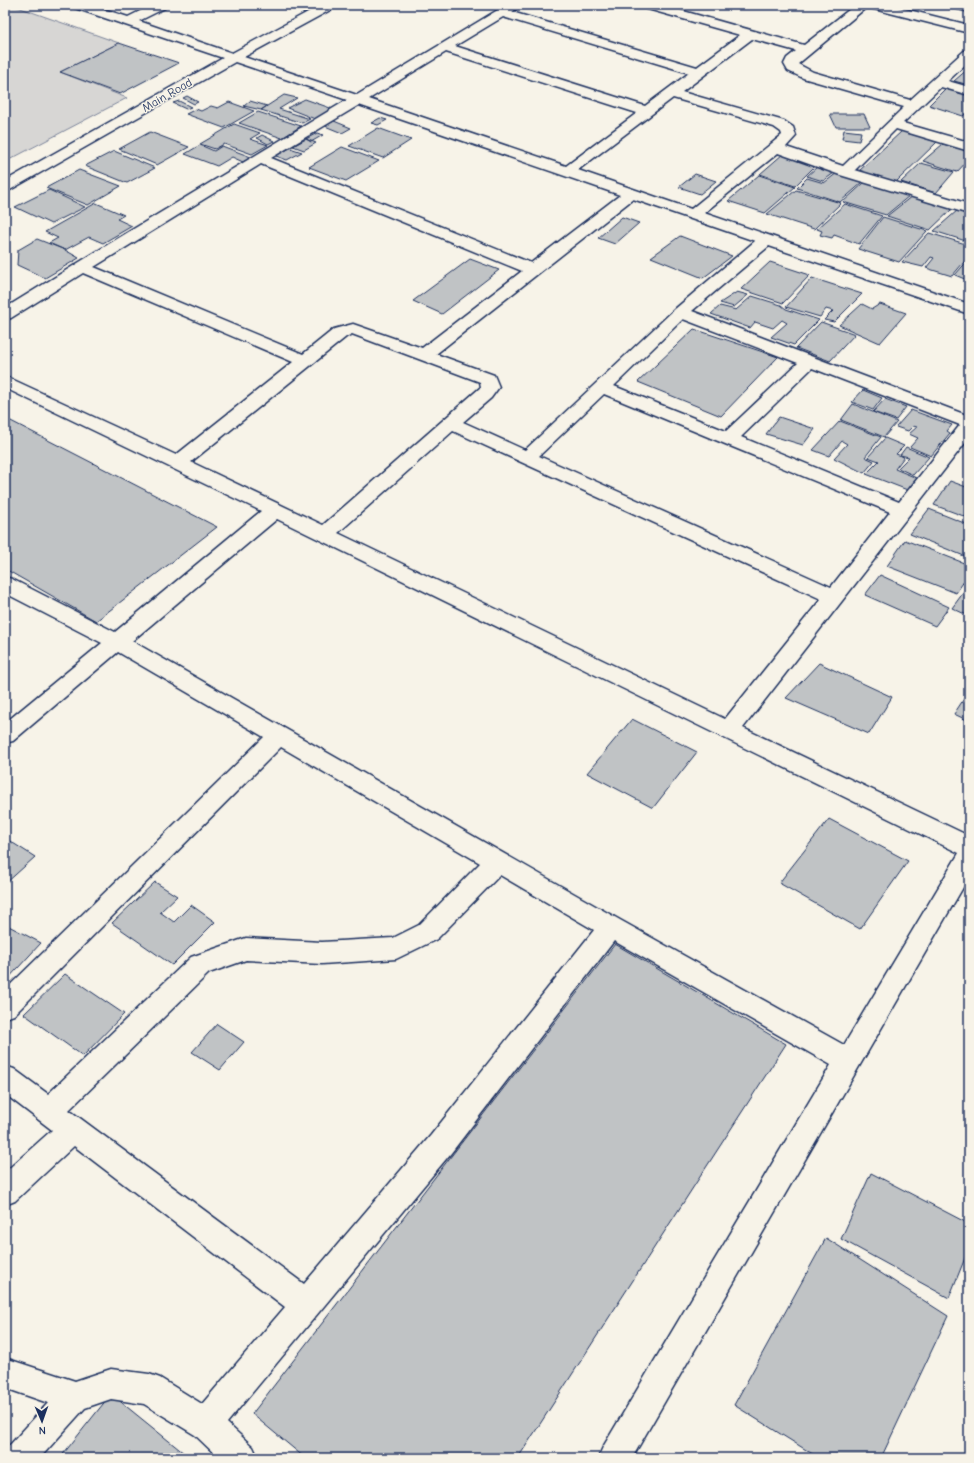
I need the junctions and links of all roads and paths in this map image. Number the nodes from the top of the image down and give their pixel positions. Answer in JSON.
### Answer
{"nodes":[{"id":1,"x":79,"y":5,"type":"edge"},
{"id":2,"x":161,"y":5,"type":"edge"},
{"id":3,"x":330,"y":5,"type":"edge"},
{"id":4,"x":515,"y":5,"type":"edge"},
{"id":5,"x":648,"y":5,"type":"edge"},
{"id":6,"x":863,"y":5,"type":"edge"},
{"id":7,"x":874,"y":5,"type":"edge"},
{"id":8,"x":933,"y":9,"type":"dead end"},
{"id":9,"x":502,"y":13,"type":"junction"},
{"id":10,"x":922,"y":17,"type":"junction"},
{"id":11,"x":128,"y":22,"type":"junction"},
{"id":12,"x":969,"y":29,"type":"edge"},
{"id":13,"x":750,"y":34,"type":"junction"},
{"id":14,"x":444,"y":48,"type":"junction"},
{"id":15,"x":806,"y":50,"type":"junction"},
{"id":16,"x":969,"y":54,"type":"edge"},
{"id":17,"x":234,"y":57,"type":"junction"},
{"id":18,"x":699,"y":72,"type":"junction"},
{"id":19,"x":938,"y":82,"type":"junction"},
{"id":20,"x":969,"y":90,"type":"edge"},
{"id":21,"x":670,"y":93,"type":"junction"},
{"id":22,"x":359,"y":99,"type":"junction"},
{"id":23,"x":913,"y":105,"type":"junction"},
{"id":24,"x":646,"y":112,"type":"junction"},
{"id":25,"x":893,"y":124,"type":"junction"},
{"id":26,"x":969,"y":147,"type":"edge"},
{"id":27,"x":776,"y":148,"type":"junction"},
{"id":28,"x":260,"y":159,"type":"junction"},
{"id":29,"x":567,"y":172,"type":"junction"},
{"id":30,"x":845,"y":172,"type":"junction"},
{"id":31,"x":5,"y":187,"type":"edge"},
{"id":32,"x":630,"y":194,"type":"junction"},
{"id":33,"x":969,"y":209,"type":"edge"},
{"id":34,"x":693,"y":215,"type":"junction"},
{"id":35,"x":766,"y":240,"type":"junction"},
{"id":36,"x":80,"y":268,"type":"junction"},
{"id":37,"x":534,"y":270,"type":"junction"},
{"id":38,"x":969,"y":309,"type":"edge"},
{"id":39,"x":681,"y":312,"type":"junction"},
{"id":40,"x":5,"y":315,"type":"edge"},
{"id":41,"x":424,"y":355,"type":"junction"},
{"id":42,"x":304,"y":361,"type":"junction"},
{"id":43,"x":809,"y":361,"type":"junction"},
{"id":44,"x":5,"y":381,"type":"edge"},
{"id":45,"x":602,"y":387,"type":"junction"},
{"id":46,"x":969,"y":422,"type":"edge"},
{"id":47,"x":452,"y":424,"type":"junction"},
{"id":48,"x":969,"y":426,"type":"edge"},
{"id":49,"x":729,"y":439,"type":"junction"},
{"id":50,"x":527,"y":458,"type":"junction"},
{"id":51,"x":178,"y":463,"type":"junction"},
{"id":52,"x":275,"y":510,"type":"junction"},
{"id":53,"x":902,"y":510,"type":"junction"},
{"id":54,"x":325,"y":534,"type":"junction"},
{"id":55,"x":5,"y":584,"type":"edge"},
{"id":56,"x":834,"y":597,"type":"junction"},
{"id":57,"x":116,"y":642,"type":"junction"},
{"id":58,"x":729,"y":730,"type":"junction"},
{"id":59,"x":5,"y":735,"type":"edge"},
{"id":60,"x":279,"y":736,"type":"junction"},
{"id":61,"x":969,"y":846,"type":"edge"},
{"id":62,"x":969,"y":856,"type":"edge"},
{"id":63,"x":497,"y":862,"type":"junction"},
{"id":64,"x":611,"y":927,"type":"junction"},
{"id":65,"x":5,"y":1007,"type":"edge"},
{"id":66,"x":848,"y":1061,"type":"junction"},
{"id":67,"x":5,"y":1078,"type":"edge"},
{"id":68,"x":49,"y":1111,"type":"junction"},
{"id":69,"x":73,"y":1129,"type":"junction"},
{"id":70,"x":5,"y":1191,"type":"edge"},
{"id":71,"x":306,"y":1304,"type":"junction"},
{"id":72,"x":5,"y":1373,"type":"edge"},
{"id":73,"x":75,"y":1396,"type":"junction"},
{"id":74,"x":206,"y":1424,"type":"junction"},
{"id":75,"x":19,"y":1458,"type":"edge"},
{"id":76,"x":242,"y":1458,"type":"edge"},
{"id":77,"x":614,"y":1458,"type":"edge"}],
"edges":[{"from":1,"to":11,"type":"street"},
{"from":2,"to":11,"type":"street"},
{"from":3,"to":17,"type":"street","name":"Main Road"},
{"from":4,"to":9,"type":"street"},
{"from":5,"to":13,"type":"street"},
{"from":6,"to":15,"type":"street"},
{"from":7,"to":10,"type":"street"},
{"from":8,"to":10,"type":"street"},
{"from":9,"to":14,"type":"street"},
{"from":9,"to":18,"type":"street"},
{"from":10,"to":12,"type":"street"},
{"from":11,"to":17,"type":"street"},
{"from":13,"to":15,"type":"street"},
{"from":13,"to":18,"type":"street"},
{"from":14,"to":22,"type":"street"},
{"from":14,"to":24,"type":"street"},
{"from":15,"to":23,"type":"street"},
{"from":16,"to":19,"type":"street"},
{"from":17,"to":22,"type":"street"},
{"from":17,"to":31,"type":"street","name":"Main Road"},
{"from":18,"to":21,"type":"street"},
{"from":19,"to":20,"type":"street"},
{"from":19,"to":23,"type":"street"},
{"from":21,"to":24,"type":"street"},
{"from":21,"to":27,"type":"street"},
{"from":22,"to":28,"type":"street"},
{"from":22,"to":29,"type":"street"},
{"from":23,"to":25,"type":"street"},
{"from":24,"to":29,"type":"street"},
{"from":25,"to":26,"type":"street"},
{"from":25,"to":30,"type":"street"},
{"from":27,"to":30,"type":"street"},
{"from":27,"to":34,"type":"street"},
{"from":28,"to":36,"type":"street"},
{"from":28,"to":37,"type":"street"},
{"from":29,"to":32,"type":"street"},
{"from":30,"to":33,"type":"street"},
{"from":32,"to":34,"type":"street"},
{"from":32,"to":37,"type":"street"},
{"from":34,"to":35,"type":"street"},
{"from":35,"to":38,"type":"street"},
{"from":35,"to":39,"type":"street"},
{"from":36,"to":40,"type":"street"},
{"from":36,"to":42,"type":"street"},
{"from":37,"to":41,"type":"street"},
{"from":39,"to":43,"type":"street"},
{"from":39,"to":45,"type":"street"},
{"from":41,"to":42,"type":"street"},
{"from":41,"to":47,"type":"street"},
{"from":42,"to":51,"type":"street"},
{"from":43,"to":46,"type":"street"},
{"from":43,"to":49,"type":"street"},
{"from":44,"to":51,"type":"street"},
{"from":45,"to":49,"type":"street"},
{"from":45,"to":50,"type":"street"},
{"from":47,"to":50,"type":"street"},
{"from":47,"to":54,"type":"street"},
{"from":48,"to":53,"type":"street"},
{"from":49,"to":53,"type":"street"},
{"from":50,"to":56,"type":"street"},
{"from":51,"to":52,"type":"street"},
{"from":52,"to":54,"type":"street"},
{"from":52,"to":57,"type":"street"},
{"from":53,"to":56,"type":"street"},
{"from":54,"to":58,"type":"street"},
{"from":55,"to":57,"type":"street"},
{"from":56,"to":58,"type":"street"},
{"from":57,"to":59,"type":"street"},
{"from":57,"to":60,"type":"street"},
{"from":58,"to":61,"type":"street"},
{"from":60,"to":63,"type":"street"},
{"from":60,"to":65,"type":"street"},
{"from":62,"to":66,"type":"street"},
{"from":63,"to":64,"type":"street"},
{"from":63,"to":68,"type":"street"},
{"from":64,"to":66,"type":"street"},
{"from":64,"to":71,"type":"street"},
{"from":66,"to":77,"type":"street"},
{"from":67,"to":68,"type":"street"},
{"from":68,"to":69,"type":"street"},
{"from":69,"to":70,"type":"street"},
{"from":69,"to":71,"type":"street"},
{"from":71,"to":74,"type":"street"},
{"from":72,"to":73,"type":"street"},
{"from":73,"to":74,"type":"street"},
{"from":73,"to":75,"type":"street"},
{"from":74,"to":76,"type":"street"}]}
